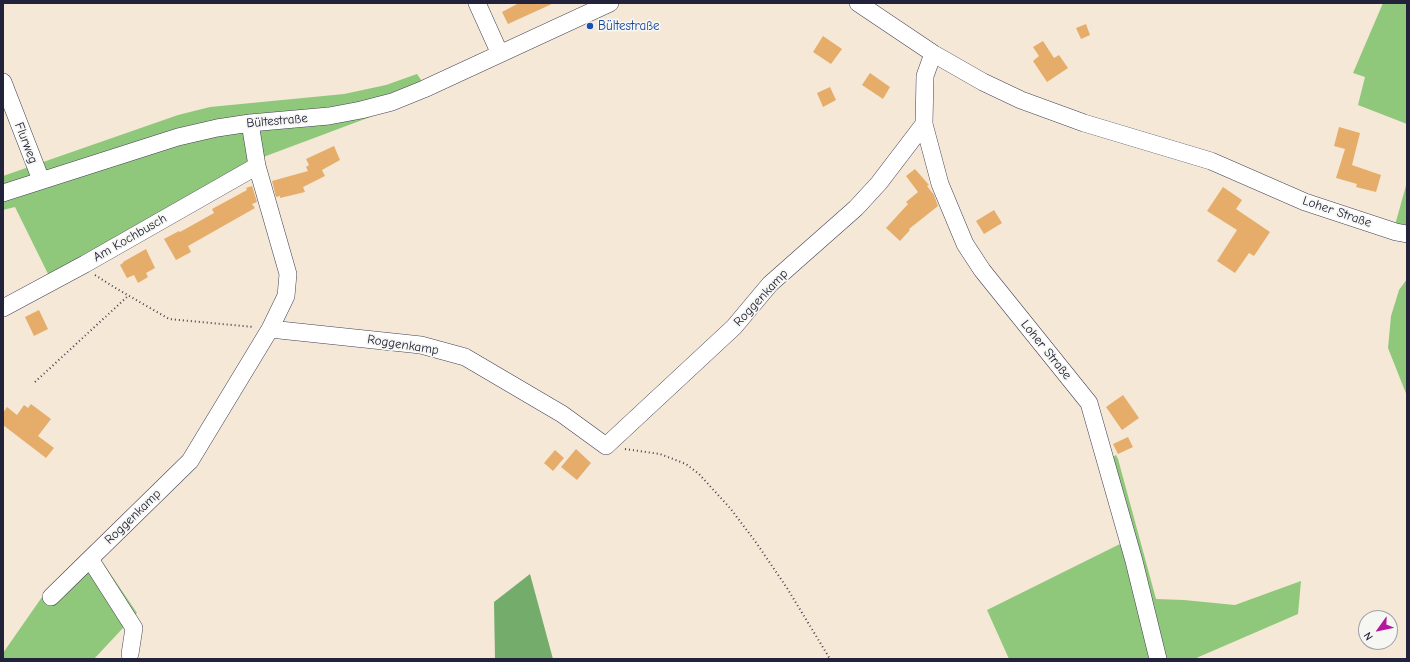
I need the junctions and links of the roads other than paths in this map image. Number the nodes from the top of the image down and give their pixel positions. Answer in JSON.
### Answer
{"nodes":[{"id":1,"x":477,"y":3,"type":"edge"},
{"id":2,"x":610,"y":3,"type":"edge"},
{"id":3,"x":858,"y":3,"type":"edge"},
{"id":4,"x":500,"y":54,"type":"junction"},
{"id":5,"x":934,"y":54,"type":"junction"},
{"id":6,"x":3,"y":82,"type":"edge"},
{"id":7,"x":250,"y":123,"type":"junction"},
{"id":8,"x":924,"y":124,"type":"junction"},
{"id":9,"x":257,"y":166,"type":"junction"},
{"id":10,"x":41,"y":180,"type":"junction"},
{"id":11,"x":3,"y":193,"type":"edge"},
{"id":12,"x":1407,"y":234,"type":"edge"},
{"id":13,"x":3,"y":308,"type":"edge"},
{"id":14,"x":270,"y":328,"type":"junction"},
{"id":15,"x":90,"y":559,"type":"junction"},
{"id":16,"x":51,"y":597,"type":"dead end"},
{"id":17,"x":130,"y":654,"type":"dead end"},
{"id":18,"x":1158,"y":659,"type":"edge"}],
"edges":[{"from":1,"to":4,"type":"street"},
{"from":2,"to":4,"type":"street","name":"Bültestraße"},
{"from":3,"to":5,"type":"street","name":"Loher Straße"},
{"from":4,"to":7,"type":"street","name":"Bültestraße"},
{"from":5,"to":8,"type":"street","name":"Loher Straße"},
{"from":5,"to":12,"type":"street","name":"Loher Straße"},
{"from":6,"to":10,"type":"street","name":"Flurweg"},
{"from":7,"to":9,"type":"street","name":"Roggenkamp"},
{"from":7,"to":10,"type":"street","name":"Bültestraße"},
{"from":8,"to":14,"type":"street","name":"Roggenkamp"},
{"from":8,"to":18,"type":"street","name":"Loher Straße"},
{"from":9,"to":13,"type":"street","name":"Am Kochbusch"},
{"from":9,"to":14,"type":"street","name":"Roggenkamp"},
{"from":10,"to":11,"type":"street","name":"Bültestraße"},
{"from":14,"to":15,"type":"street","name":"Roggenkamp"},
{"from":15,"to":16,"type":"street","name":"Roggenkamp"},
{"from":15,"to":17,"type":"street"}]}
